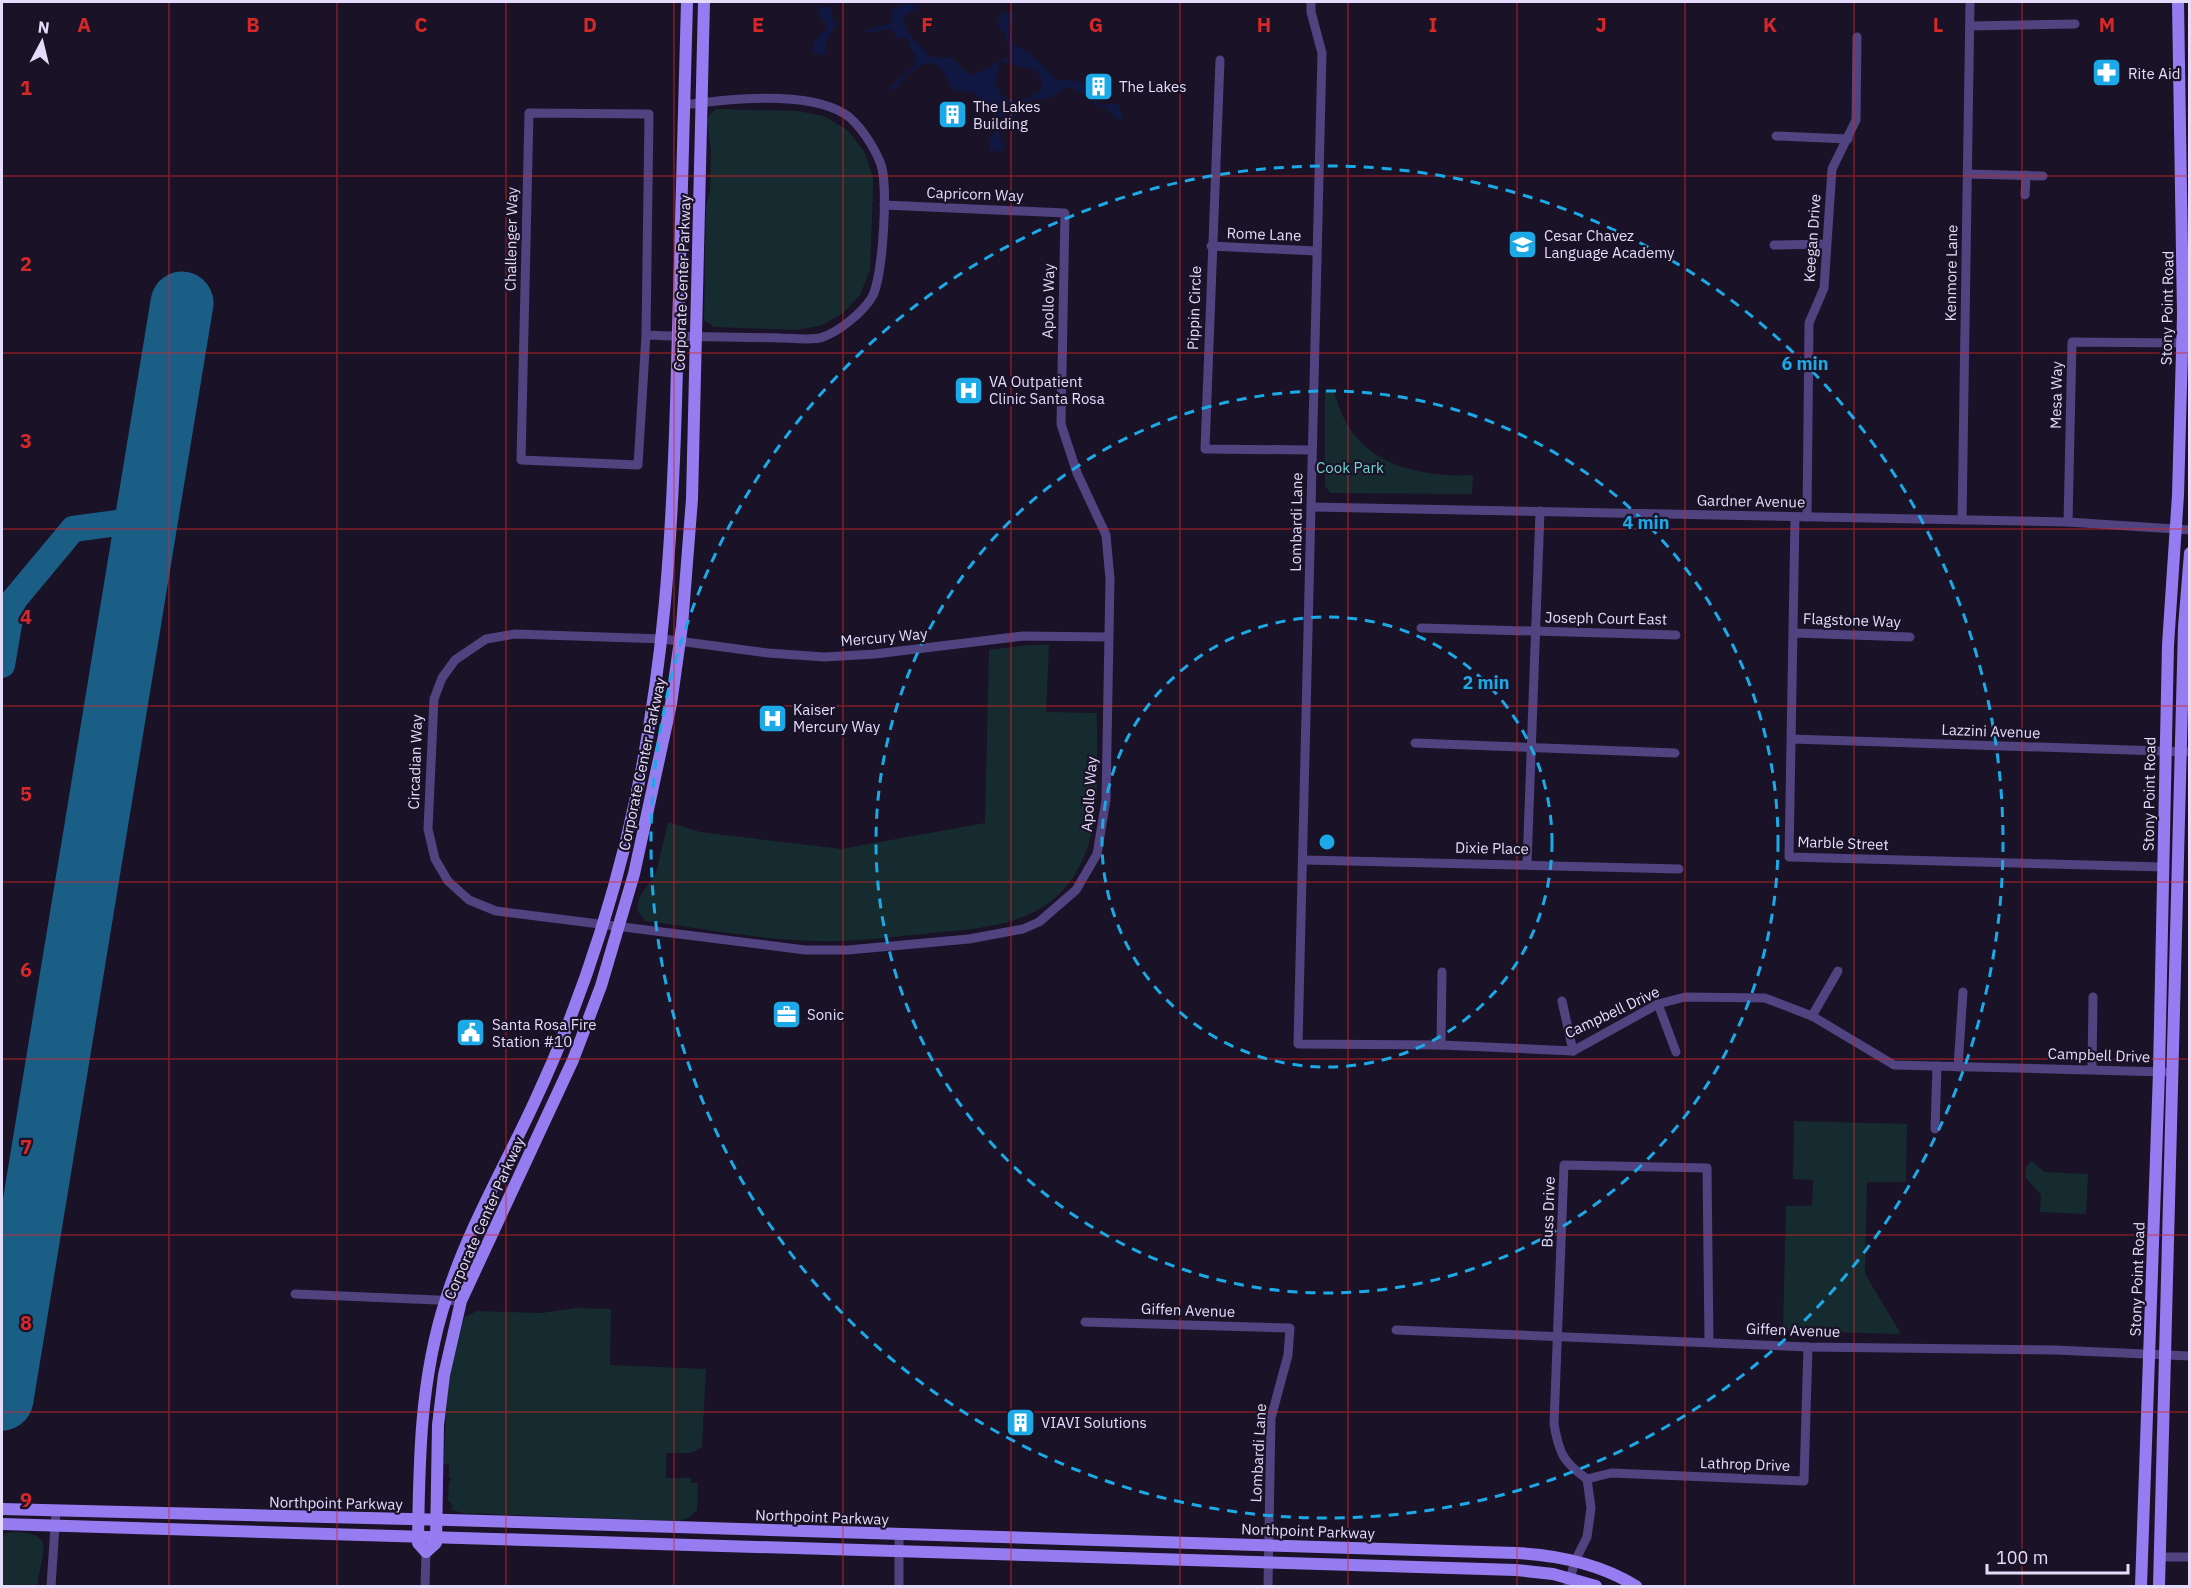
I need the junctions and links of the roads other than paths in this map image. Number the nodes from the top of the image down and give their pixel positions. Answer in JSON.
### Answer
{"nodes":[{"id":1,"x":687,"y":2,"type":"edge"},
{"id":2,"x":704,"y":2,"type":"edge"},
{"id":3,"x":1311,"y":2,"type":"edge"},
{"id":4,"x":1970,"y":2,"type":"edge"},
{"id":5,"x":2178,"y":2,"type":"edge"},
{"id":6,"x":2075,"y":24,"type":"dead end"},
{"id":7,"x":1970,"y":26,"type":"junction"},
{"id":8,"x":1857,"y":37,"type":"dead end"},
{"id":9,"x":1220,"y":60,"type":"dead end"},
{"id":10,"x":701,"y":103,"type":"junction"},
{"id":11,"x":684,"y":105,"type":"junction"},
{"id":12,"x":2178,"y":106,"type":"junction"},
{"id":13,"x":2190,"y":115,"type":"edge"},
{"id":14,"x":1776,"y":136,"type":"dead end"},
{"id":15,"x":1848,"y":139,"type":"junction"},
{"id":16,"x":1968,"y":174,"type":"junction"},
{"id":17,"x":2026,"y":175,"type":"junction"},
{"id":18,"x":2043,"y":176,"type":"dead end"},
{"id":19,"x":2025,"y":195,"type":"dead end"},
{"id":20,"x":884,"y":205,"type":"junction"},
{"id":21,"x":1065,"y":213,"type":"joint"},
{"id":22,"x":1826,"y":244,"type":"junction"},
{"id":23,"x":1774,"y":245,"type":"dead end"},
{"id":24,"x":1211,"y":246,"type":"junction"},
{"id":25,"x":1316,"y":251,"type":"junction"},
{"id":26,"x":2187,"y":260,"type":"edge"},
{"id":27,"x":645,"y":335,"type":"junction"},
{"id":28,"x":678,"y":336,"type":"junction"},
{"id":29,"x":696,"y":336,"type":"junction"},
{"id":30,"x":2182,"y":343,"type":"junction"},
{"id":31,"x":2185,"y":374,"type":"edge"},
{"id":32,"x":1312,"y":450,"type":"junction"},
{"id":33,"x":1312,"y":507,"type":"junction"},
{"id":34,"x":1540,"y":511,"type":"junction"},
{"id":35,"x":1795,"y":517,"type":"junction"},
{"id":36,"x":1807,"y":517,"type":"junction"},
{"id":37,"x":1962,"y":520,"type":"junction"},
{"id":38,"x":2068,"y":522,"type":"junction"},
{"id":39,"x":2176,"y":529,"type":"junction"},
{"id":40,"x":2190,"y":530,"type":"edge"},
{"id":41,"x":2190,"y":553,"type":"edge"},
{"id":42,"x":2187,"y":618,"type":"edge"},
{"id":43,"x":1421,"y":628,"type":"dead end"},
{"id":44,"x":1536,"y":632,"type":"junction"},
{"id":45,"x":1794,"y":633,"type":"junction"},
{"id":46,"x":1676,"y":635,"type":"dead end"},
{"id":47,"x":1108,"y":637,"type":"junction"},
{"id":48,"x":1910,"y":637,"type":"dead end"},
{"id":49,"x":663,"y":639,"type":"junction"},
{"id":50,"x":680,"y":641,"type":"junction"},
{"id":51,"x":1792,"y":740,"type":"junction"},
{"id":52,"x":1415,"y":743,"type":"dead end"},
{"id":53,"x":1531,"y":746,"type":"junction"},
{"id":54,"x":2166,"y":751,"type":"junction"},
{"id":55,"x":2185,"y":752,"type":"edge"},
{"id":56,"x":1675,"y":753,"type":"dead end"},
{"id":57,"x":1305,"y":860,"type":"junction"},
{"id":58,"x":1527,"y":864,"type":"junction"},
{"id":59,"x":2163,"y":867,"type":"junction"},
{"id":60,"x":1679,"y":869,"type":"dead end"},
{"id":61,"x":602,"y":925,"type":"junction"},
{"id":62,"x":620,"y":927,"type":"junction"},
{"id":63,"x":1838,"y":971,"type":"dead end"},
{"id":64,"x":1442,"y":972,"type":"dead end"},
{"id":65,"x":1963,"y":992,"type":"dead end"},
{"id":66,"x":2093,"y":997,"type":"dead end"},
{"id":67,"x":1562,"y":1001,"type":"dead end"},
{"id":68,"x":1658,"y":1004,"type":"junction"},
{"id":69,"x":1812,"y":1016,"type":"junction"},
{"id":70,"x":1298,"y":1044,"type":"joint"},
{"id":71,"x":1441,"y":1045,"type":"junction"},
{"id":72,"x":1573,"y":1051,"type":"junction"},
{"id":73,"x":1676,"y":1052,"type":"dead end"},
{"id":74,"x":1937,"y":1066,"type":"junction"},
{"id":75,"x":1958,"y":1067,"type":"junction"},
{"id":76,"x":2091,"y":1069,"type":"junction"},
{"id":77,"x":2159,"y":1072,"type":"junction"},
{"id":78,"x":2174,"y":1072,"type":"junction"},
{"id":79,"x":1935,"y":1130,"type":"dead end"},
{"id":80,"x":295,"y":1294,"type":"dead end"},
{"id":81,"x":445,"y":1300,"type":"junction"},
{"id":82,"x":461,"y":1301,"type":"junction"},
{"id":83,"x":1085,"y":1322,"type":"dead end"},
{"id":84,"x":1290,"y":1329,"type":"joint"},
{"id":85,"x":1396,"y":1330,"type":"dead end"},
{"id":86,"x":1559,"y":1338,"type":"junction"},
{"id":87,"x":1709,"y":1342,"type":"junction"},
{"id":88,"x":1808,"y":1347,"type":"junction"},
{"id":89,"x":2149,"y":1355,"type":"junction"},
{"id":90,"x":2166,"y":1356,"type":"junction"},
{"id":91,"x":2190,"y":1356,"type":"edge"},
{"id":92,"x":1587,"y":1479,"type":"junction"},
{"id":93,"x":2,"y":1509,"type":"edge"},
{"id":94,"x":56,"y":1511,"type":"junction"},
{"id":95,"x":418,"y":1519,"type":"junction"},
{"id":96,"x":436,"y":1520,"type":"junction"},
{"id":97,"x":2,"y":1524,"type":"edge"},
{"id":98,"x":53,"y":1526,"type":"junction"},
{"id":99,"x":418,"y":1536,"type":"junction"},
{"id":100,"x":436,"y":1537,"type":"junction"},
{"id":101,"x":1269,"y":1545,"type":"junction"},
{"id":102,"x":899,"y":1546,"type":"junction"},
{"id":103,"x":426,"y":1552,"type":"junction"},
{"id":104,"x":2160,"y":1557,"type":"junction"},
{"id":105,"x":2190,"y":1557,"type":"edge"},
{"id":106,"x":1575,"y":1561,"type":"junction"},
{"id":107,"x":1268,"y":1562,"type":"junction"},
{"id":108,"x":1569,"y":1582,"type":"edge"},
{"id":109,"x":51,"y":1587,"type":"edge"},
{"id":110,"x":425,"y":1587,"type":"edge"},
{"id":111,"x":899,"y":1587,"type":"edge"},
{"id":112,"x":1268,"y":1587,"type":"edge"},
{"id":113,"x":1596,"y":1587,"type":"edge"},
{"id":114,"x":1636,"y":1587,"type":"edge"},
{"id":115,"x":2141,"y":1587,"type":"edge"},
{"id":116,"x":2159,"y":1587,"type":"edge"}],
"edges":[{"from":1,"to":11,"type":"street","name":"Corporate Center Parkway"},
{"from":2,"to":10,"type":"street","name":"Corporate Center Parkway"},
{"from":3,"to":25,"type":"street","name":"Lombardi Lane"},
{"from":4,"to":7,"type":"street","name":"Kenmore Lane"},
{"from":5,"to":12,"type":"street","name":"Stony Point Road"},
{"from":6,"to":7,"type":"street"},
{"from":7,"to":16,"type":"street","name":"Kenmore Lane"},
{"from":8,"to":15,"type":"street","name":"Keegan Drive"},
{"from":9,"to":24,"type":"street","name":"Pippin Circle"},
{"from":10,"to":11,"type":"street"},
{"from":10,"to":20,"type":"street"},
{"from":10,"to":29,"type":"street","name":"Corporate Center Parkway"},
{"from":11,"to":28,"type":"street","name":"Corporate Center Parkway"},
{"from":12,"to":13,"type":"street"},
{"from":12,"to":26,"type":"street","name":"Stony Point Road"},
{"from":14,"to":15,"type":"street"},
{"from":15,"to":22,"type":"street","name":"Keegan Drive"},
{"from":16,"to":17,"type":"street"},
{"from":16,"to":37,"type":"street","name":"Kenmore Lane"},
{"from":17,"to":18,"type":"street"},
{"from":17,"to":19,"type":"street"},
{"from":20,"to":21,"type":"street","name":"Capricorn Way"},
{"from":20,"to":29,"type":"street"},
{"from":21,"to":47,"type":"street","name":"Apollo Way"},
{"from":22,"to":23,"type":"street"},
{"from":22,"to":36,"type":"street","name":"Keegan Drive"},
{"from":24,"to":25,"type":"street","name":"Rome Lane"},
{"from":24,"to":32,"type":"street","name":"Pippin Circle"},
{"from":25,"to":32,"type":"street","name":"Lombardi Lane"},
{"from":26,"to":30,"type":"street","name":"Stony Point Road"},
{"from":27,"to":27,"type":"street","name":"Challenger Way"},
{"from":27,"to":28,"type":"street"},
{"from":28,"to":29,"type":"street"},
{"from":28,"to":49,"type":"street","name":"Corporate Center Parkway"},
{"from":29,"to":50,"type":"street","name":"Corporate Center Parkway"},
{"from":30,"to":31,"type":"street","name":"Stony Point Road"},
{"from":30,"to":38,"type":"street","name":"Mesa Way"},
{"from":31,"to":39,"type":"street","name":"Stony Point Road"},
{"from":32,"to":33,"type":"street","name":"Lombardi Lane"},
{"from":33,"to":34,"type":"street","name":"Gardner Avenue"},
{"from":33,"to":57,"type":"street","name":"Lombardi Lane"},
{"from":34,"to":35,"type":"street","name":"Gardner Avenue"},
{"from":34,"to":44,"type":"street"},
{"from":35,"to":36,"type":"street","name":"Gardner Avenue"},
{"from":35,"to":45,"type":"street","name":"Marble Street"},
{"from":36,"to":37,"type":"street","name":"Gardner Avenue"},
{"from":37,"to":38,"type":"street","name":"Gardner Avenue"},
{"from":38,"to":39,"type":"street","name":"Gardner Avenue"},
{"from":39,"to":40,"type":"street","name":"Gardner Avenue"},
{"from":39,"to":54,"type":"street","name":"Stony Point Road"},
{"from":41,"to":42,"type":"street","name":"Stony Point Road"},
{"from":42,"to":55,"type":"street","name":"Stony Point Road"},
{"from":43,"to":44,"type":"street","name":"Joseph Court East"},
{"from":44,"to":46,"type":"street","name":"Joseph Court East"},
{"from":44,"to":53,"type":"street"},
{"from":45,"to":48,"type":"street","name":"Flagstone Way"},
{"from":45,"to":51,"type":"street","name":"Marble Street"},
{"from":47,"to":50,"type":"street","name":"Mercury Way"},
{"from":47,"to":62,"type":"street","name":"Apollo Way"},
{"from":49,"to":50,"type":"street","name":"Mercury Way"},
{"from":49,"to":61,"type":"street","name":"Corporate Center Parkway"},
{"from":49,"to":61,"type":"street","name":"Circadian Way"},
{"from":50,"to":62,"type":"street","name":"Corporate Center Parkway"},
{"from":51,"to":54,"type":"street","name":"Lazzini Avenue"},
{"from":51,"to":59,"type":"street","name":"Marble Street"},
{"from":52,"to":53,"type":"street"},
{"from":53,"to":56,"type":"street"},
{"from":53,"to":58,"type":"street"},
{"from":54,"to":55,"type":"street","name":"Lazzini Avenue"},
{"from":54,"to":59,"type":"street","name":"Stony Point Road"},
{"from":55,"to":78,"type":"street","name":"Stony Point Road"},
{"from":57,"to":58,"type":"street","name":"Dixie Place"},
{"from":57,"to":70,"type":"street","name":"Lombardi Lane"},
{"from":58,"to":60,"type":"street","name":"Dixie Place"},
{"from":59,"to":77,"type":"street","name":"Stony Point Road"},
{"from":61,"to":62,"type":"street","name":"Apollo Way"},
{"from":61,"to":81,"type":"street","name":"Corporate Center Parkway"},
{"from":62,"to":82,"type":"street","name":"Corporate Center Parkway"},
{"from":63,"to":69,"type":"street"},
{"from":64,"to":71,"type":"street"},
{"from":65,"to":75,"type":"street"},
{"from":66,"to":76,"type":"street"},
{"from":67,"to":72,"type":"street"},
{"from":68,"to":69,"type":"street","name":"Campbell Drive"},
{"from":68,"to":72,"type":"street","name":"Campbell Drive"},
{"from":68,"to":73,"type":"street"},
{"from":69,"to":74,"type":"street","name":"Campbell Drive"},
{"from":70,"to":71,"type":"street","name":"Campbell Drive"},
{"from":71,"to":72,"type":"street","name":"Campbell Drive"},
{"from":74,"to":75,"type":"street","name":"Campbell Drive"},
{"from":74,"to":79,"type":"street"},
{"from":75,"to":76,"type":"street","name":"Campbell Drive"},
{"from":76,"to":77,"type":"street","name":"Campbell Drive"},
{"from":77,"to":78,"type":"street","name":"Campbell Drive"},
{"from":77,"to":89,"type":"street","name":"Stony Point Road"},
{"from":78,"to":90,"type":"street","name":"Stony Point Road"},
{"from":80,"to":81,"type":"street"},
{"from":81,"to":82,"type":"street"},
{"from":81,"to":95,"type":"street","name":"Corporate Center Parkway"},
{"from":82,"to":96,"type":"street","name":"Corporate Center Parkway"},
{"from":83,"to":84,"type":"street","name":"Giffen Avenue"},
{"from":84,"to":101,"type":"street","name":"Lombardi Lane"},
{"from":85,"to":86,"type":"street","name":"Giffen Avenue"},
{"from":86,"to":87,"type":"street","name":"Giffen Avenue"},
{"from":86,"to":87,"type":"street","name":"Buss Drive"},
{"from":86,"to":92,"type":"street","name":"Buss Drive"},
{"from":87,"to":88,"type":"street","name":"Giffen Avenue"},
{"from":88,"to":89,"type":"street","name":"Giffen Avenue"},
{"from":88,"to":92,"type":"street","name":"Lathrop Drive"},
{"from":89,"to":90,"type":"street","name":"Giffen Avenue"},
{"from":89,"to":115,"type":"street","name":"Stony Point Road"},
{"from":90,"to":91,"type":"street","name":"Giffen Avenue"},
{"from":90,"to":104,"type":"street","name":"Stony Point Road"},
{"from":92,"to":106,"type":"street"},
{"from":93,"to":94,"type":"street","name":"Northpoint Parkway"},
{"from":94,"to":95,"type":"street","name":"Northpoint Parkway"},
{"from":94,"to":98,"type":"street"},
{"from":95,"to":96,"type":"street","name":"Northpoint Parkway"},
{"from":95,"to":99,"type":"street","name":"Corporate Center Parkway"},
{"from":96,"to":100,"type":"street","name":"Corporate Center Parkway"},
{"from":96,"to":101,"type":"street","name":"Northpoint Parkway"},
{"from":97,"to":98,"type":"street","name":"Northpoint Parkway"},
{"from":98,"to":99,"type":"street","name":"Northpoint Parkway"},
{"from":98,"to":109,"type":"street"},
{"from":99,"to":100,"type":"street","name":"Northpoint Parkway"},
{"from":99,"to":103,"type":"street","name":"Corporate Center Parkway"},
{"from":100,"to":102,"type":"street","name":"Northpoint Parkway"},
{"from":100,"to":103,"type":"street"},
{"from":101,"to":106,"type":"street","name":"Northpoint Parkway"},
{"from":101,"to":107,"type":"street","name":"Lombardi Lane"},
{"from":102,"to":107,"type":"street","name":"Northpoint Parkway"},
{"from":102,"to":111,"type":"street"},
{"from":103,"to":110,"type":"street"},
{"from":104,"to":105,"type":"street"},
{"from":104,"to":116,"type":"street","name":"Stony Point Road"},
{"from":106,"to":108,"type":"street"},
{"from":106,"to":114,"type":"street","name":"Northpoint Parkway"},
{"from":107,"to":108,"type":"street","name":"Northpoint Parkway"},
{"from":107,"to":112,"type":"street","name":"Lombardi Lane"},
{"from":108,"to":113,"type":"street","name":"Northpoint Parkway"}]}
